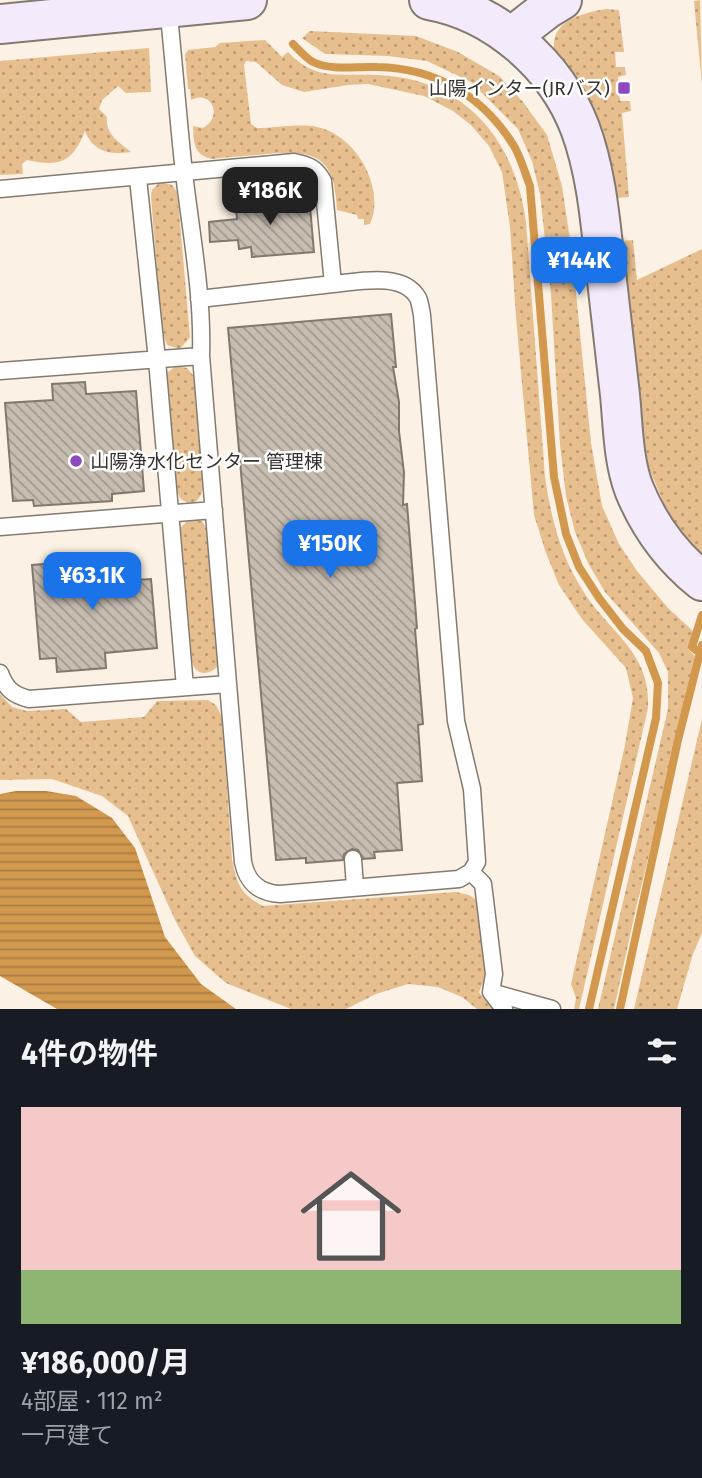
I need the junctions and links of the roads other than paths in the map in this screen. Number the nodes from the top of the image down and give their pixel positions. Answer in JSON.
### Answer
{"nodes":[{"id":1,"x":247,"y":0,"type":"edge"},
{"id":2,"x":429,"y":0,"type":"edge"},
{"id":3,"x":562,"y":0,"type":"edge"},
{"id":4,"x":169,"y":7,"type":"junction"},
{"id":5,"x":0,"y":24,"type":"edge"},
{"id":6,"x":511,"y":37,"type":"junction"},
{"id":7,"x":184,"y":173,"type":"junction"},
{"id":8,"x":138,"y":178,"type":"junction"},
{"id":9,"x":0,"y":189,"type":"edge"},
{"id":10,"x":333,"y":284,"type":"junction"},
{"id":11,"x":199,"y":299,"type":"junction"},
{"id":12,"x":201,"y":356,"type":"junction"},
{"id":13,"x":157,"y":360,"type":"junction"},
{"id":14,"x":0,"y":371,"type":"edge"},
{"id":15,"x":214,"y":510,"type":"junction"},
{"id":16,"x":170,"y":515,"type":"junction"},
{"id":17,"x":0,"y":527,"type":"edge"},
{"id":18,"x":702,"y":581,"type":"edge"},
{"id":19,"x":0,"y":673,"type":"edge"},
{"id":20,"x":228,"y":684,"type":"junction"},
{"id":21,"x":185,"y":687,"type":"junction"},
{"id":22,"x":353,"y":859,"type":"dead end"},
{"id":23,"x":471,"y":872,"type":"junction"},
{"id":24,"x":355,"y":887,"type":"junction"},
{"id":25,"x":491,"y":992,"type":"junction"},
{"id":26,"x":504,"y":1009,"type":"edge"},
{"id":27,"x":552,"y":1009,"type":"edge"}],
"edges":[{"from":1,"to":4,"type":"street"},
{"from":2,"to":6,"type":"street"},
{"from":3,"to":6,"type":"street"},
{"from":4,"to":5,"type":"street"},
{"from":4,"to":7,"type":"lane"},
{"from":6,"to":18,"type":"street"},
{"from":7,"to":8,"type":"lane"},
{"from":7,"to":10,"type":"lane"},
{"from":7,"to":11,"type":"lane"},
{"from":8,"to":9,"type":"lane"},
{"from":8,"to":13,"type":"lane"},
{"from":10,"to":11,"type":"lane"},
{"from":10,"to":23,"type":"lane"},
{"from":11,"to":12,"type":"lane"},
{"from":12,"to":13,"type":"lane"},
{"from":12,"to":15,"type":"lane"},
{"from":13,"to":14,"type":"lane"},
{"from":13,"to":16,"type":"lane"},
{"from":15,"to":16,"type":"lane"},
{"from":15,"to":20,"type":"lane"},
{"from":16,"to":17,"type":"lane"},
{"from":16,"to":21,"type":"lane"},
{"from":19,"to":21,"type":"lane"},
{"from":20,"to":21,"type":"lane"},
{"from":20,"to":24,"type":"lane"},
{"from":22,"to":24,"type":"lane"},
{"from":23,"to":24,"type":"lane"},
{"from":23,"to":25,"type":"lane"},
{"from":25,"to":26,"type":"lane"},
{"from":25,"to":27,"type":"lane"}]}
